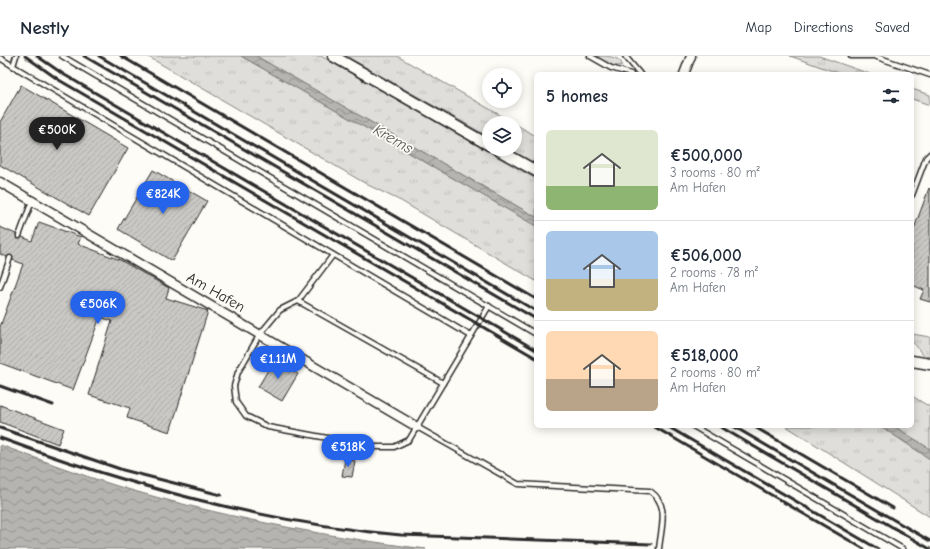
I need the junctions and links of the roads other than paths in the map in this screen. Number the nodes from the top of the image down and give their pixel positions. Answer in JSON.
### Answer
{"nodes":[{"id":1,"x":16,"y":56,"type":"edge"},
{"id":2,"x":62,"y":56,"type":"edge"},
{"id":3,"x":333,"y":56,"type":"edge"},
{"id":4,"x":590,"y":56,"type":"edge"},
{"id":5,"x":625,"y":56,"type":"edge"},
{"id":6,"x":691,"y":56,"type":"edge"},
{"id":7,"x":850,"y":56,"type":"edge"},
{"id":8,"x":0,"y":58,"type":"edge"},
{"id":9,"x":12,"y":66,"type":"junction"},
{"id":10,"x":625,"y":72,"type":"edge"},
{"id":11,"x":638,"y":72,"type":"edge"},
{"id":12,"x":685,"y":72,"type":"edge"},
{"id":13,"x":930,"y":75,"type":"edge"},
{"id":14,"x":482,"y":141,"type":"edge"},
{"id":15,"x":930,"y":154,"type":"edge"},
{"id":16,"x":509,"y":156,"type":"edge"},
{"id":17,"x":534,"y":170,"type":"edge"},
{"id":18,"x":0,"y":182,"type":"edge"},
{"id":19,"x":914,"y":190,"type":"edge"},
{"id":20,"x":32,"y":200,"type":"junction"},
{"id":21,"x":19,"y":236,"type":"dead end"},
{"id":22,"x":333,"y":255,"type":"junction"},
{"id":23,"x":10,"y":258,"type":"dead end"},
{"id":24,"x":0,"y":287,"type":"edge"},
{"id":25,"x":298,"y":301,"type":"junction"},
{"id":26,"x":488,"y":306,"type":"junction"},
{"id":27,"x":534,"y":333,"type":"edge"},
{"id":28,"x":260,"y":334,"type":"junction"},
{"id":29,"x":471,"y":336,"type":"junction"},
{"id":30,"x":914,"y":361,"type":"edge"},
{"id":31,"x":930,"y":364,"type":"edge"},
{"id":32,"x":443,"y":383,"type":"junction"},
{"id":33,"x":417,"y":427,"type":"junction"},
{"id":34,"x":696,"y":428,"type":"edge"},
{"id":35,"x":659,"y":549,"type":"edge"},
{"id":36,"x":903,"y":549,"type":"edge"}],
"edges":[{"from":1,"to":9,"type":"lane"},
{"from":2,"to":26,"type":"lane"},
{"from":3,"to":14,"type":"street"},
{"from":4,"to":10,"type":"lane"},
{"from":5,"to":11,"type":"lane"},
{"from":6,"to":12,"type":"street"},
{"from":7,"to":13,"type":"lane"},
{"from":8,"to":9,"type":"lane"},
{"from":9,"to":22,"type":"lane"},
{"from":15,"to":19,"type":"lane"},
{"from":16,"to":17,"type":"street"},
{"from":18,"to":20,"type":"street","name":"Am Hafen"},
{"from":20,"to":21,"type":"lane"},
{"from":20,"to":28,"type":"street","name":"Am Hafen"},
{"from":22,"to":25,"type":"lane"},
{"from":22,"to":29,"type":"lane"},
{"from":23,"to":24,"type":"lane"},
{"from":25,"to":28,"type":"lane"},
{"from":25,"to":32,"type":"lane"},
{"from":26,"to":27,"type":"lane"},
{"from":26,"to":29,"type":"lane"},
{"from":28,"to":33,"type":"street","name":"Am Hafen"},
{"from":28,"to":33,"type":"lane"},
{"from":29,"to":32,"type":"lane"},
{"from":30,"to":31,"type":"street"},
{"from":32,"to":33,"type":"lane"},
{"from":33,"to":35,"type":"lane"},
{"from":34,"to":36,"type":"lane"}]}
